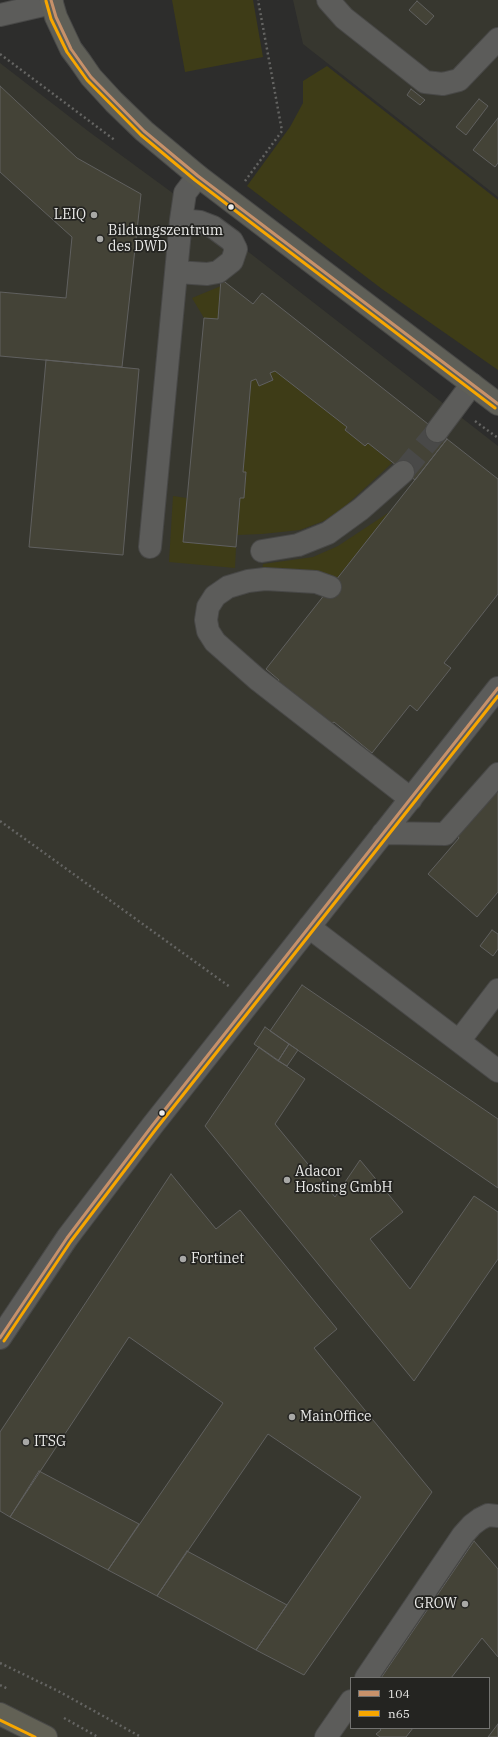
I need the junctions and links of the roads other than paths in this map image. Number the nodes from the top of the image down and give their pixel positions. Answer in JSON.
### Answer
{"nodes":[{"id":1,"x":328,"y":0,"type":"edge"},
{"id":2,"x":51,"y":1,"type":"edge"},
{"id":3,"x":0,"y":15,"type":"edge"},
{"id":4,"x":498,"y":39,"type":"edge"},
{"id":5,"x":198,"y":176,"type":"junction"},
{"id":6,"x":181,"y":220,"type":"junction"},
{"id":7,"x":177,"y":272,"type":"junction"},
{"id":8,"x":472,"y":384,"type":"junction"},
{"id":9,"x":498,"y":404,"type":"edge"},
{"id":10,"x":437,"y":431,"type":"tunnel mouth"},
{"id":11,"x":404,"y":472,"type":"tunnel mouth"},
{"id":12,"x":150,"y":548,"type":"dead end"},
{"id":13,"x":262,"y":551,"type":"dead end"},
{"id":14,"x":330,"y":587,"type":"dead end"},
{"id":15,"x":498,"y":688,"type":"edge"},
{"id":16,"x":498,"y":774,"type":"edge"},
{"id":17,"x":411,"y":799,"type":"junction"},
{"id":18,"x":383,"y":833,"type":"junction"},
{"id":19,"x":309,"y":927,"type":"junction"},
{"id":20,"x":498,"y":990,"type":"edge"},
{"id":21,"x":459,"y":1041,"type":"junction"},
{"id":22,"x":498,"y":1071,"type":"edge"},
{"id":23,"x":0,"y":1338,"type":"edge"},
{"id":24,"x":498,"y":1516,"type":"edge"},
{"id":25,"x":367,"y":1677,"type":"edge"},
{"id":26,"x":350,"y":1701,"type":"edge"},
{"id":27,"x":0,"y":1714,"type":"edge"},
{"id":28,"x":46,"y":1737,"type":"edge"},
{"id":29,"x":326,"y":1737,"type":"edge"}],
"edges":[{"from":1,"to":4,"type":"street"},
{"from":2,"to":3,"type":"street"},
{"from":2,"to":5,"type":"main road"},
{"from":5,"to":6,"type":"street"},
{"from":5,"to":8,"type":"main road"},
{"from":6,"to":7,"type":"street"},
{"from":6,"to":7,"type":"street"},
{"from":7,"to":12,"type":"street"},
{"from":8,"to":9,"type":"main road"},
{"from":8,"to":10,"type":"street"},
{"from":11,"to":13,"type":"street"},
{"from":14,"to":17,"type":"street"},
{"from":15,"to":17,"type":"street"},
{"from":16,"to":18,"type":"street"},
{"from":17,"to":18,"type":"street"},
{"from":18,"to":19,"type":"street"},
{"from":19,"to":21,"type":"street"},
{"from":19,"to":23,"type":"street"},
{"from":20,"to":21,"type":"street"},
{"from":21,"to":22,"type":"street"},
{"from":24,"to":25,"type":"street"},
{"from":26,"to":29,"type":"street"},
{"from":27,"to":28,"type":"highway"}]}
